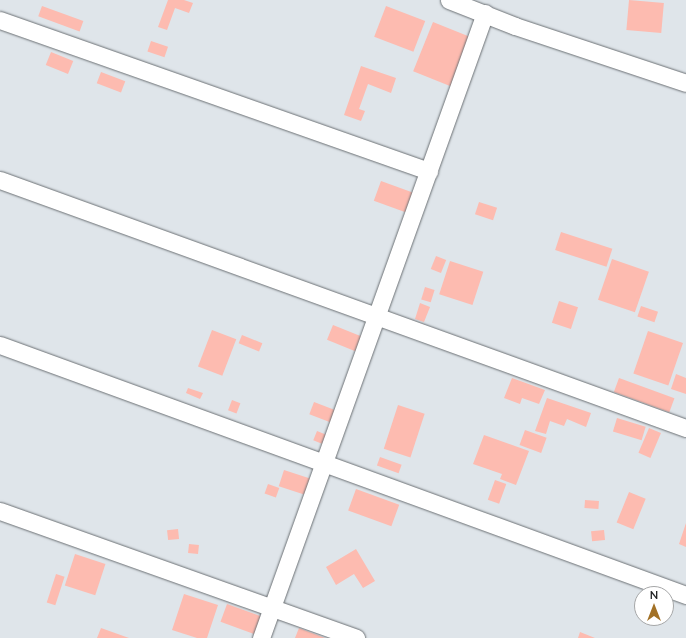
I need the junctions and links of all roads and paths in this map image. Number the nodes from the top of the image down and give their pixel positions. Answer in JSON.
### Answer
{"nodes":[{"id":1,"x":449,"y":0,"type":"edge"},
{"id":2,"x":486,"y":14,"type":"junction"},
{"id":3,"x":0,"y":20,"type":"edge"},
{"id":4,"x":686,"y":83,"type":"edge"},
{"id":5,"x":429,"y":171,"type":"junction"},
{"id":6,"x":0,"y":180,"type":"edge"},
{"id":7,"x":377,"y":316,"type":"junction"},
{"id":8,"x":0,"y":345,"type":"edge"},
{"id":9,"x":686,"y":428,"type":"edge"},
{"id":10,"x":324,"y":462,"type":"junction"},
{"id":11,"x":0,"y":512,"type":"edge"},
{"id":12,"x":686,"y":595,"type":"edge"},
{"id":13,"x":272,"y":607,"type":"junction"},
{"id":14,"x":261,"y":638,"type":"edge"},
{"id":15,"x":356,"y":638,"type":"edge"}],
"edges":[{"from":1,"to":2,"type":"street"},
{"from":2,"to":4,"type":"street"},
{"from":2,"to":5,"type":"street"},
{"from":3,"to":5,"type":"street"},
{"from":5,"to":7,"type":"street"},
{"from":6,"to":7,"type":"street"},
{"from":7,"to":9,"type":"street"},
{"from":7,"to":10,"type":"street"},
{"from":8,"to":10,"type":"street"},
{"from":10,"to":12,"type":"street"},
{"from":10,"to":13,"type":"street"},
{"from":11,"to":13,"type":"street"},
{"from":13,"to":14,"type":"street"},
{"from":13,"to":15,"type":"street"}]}
